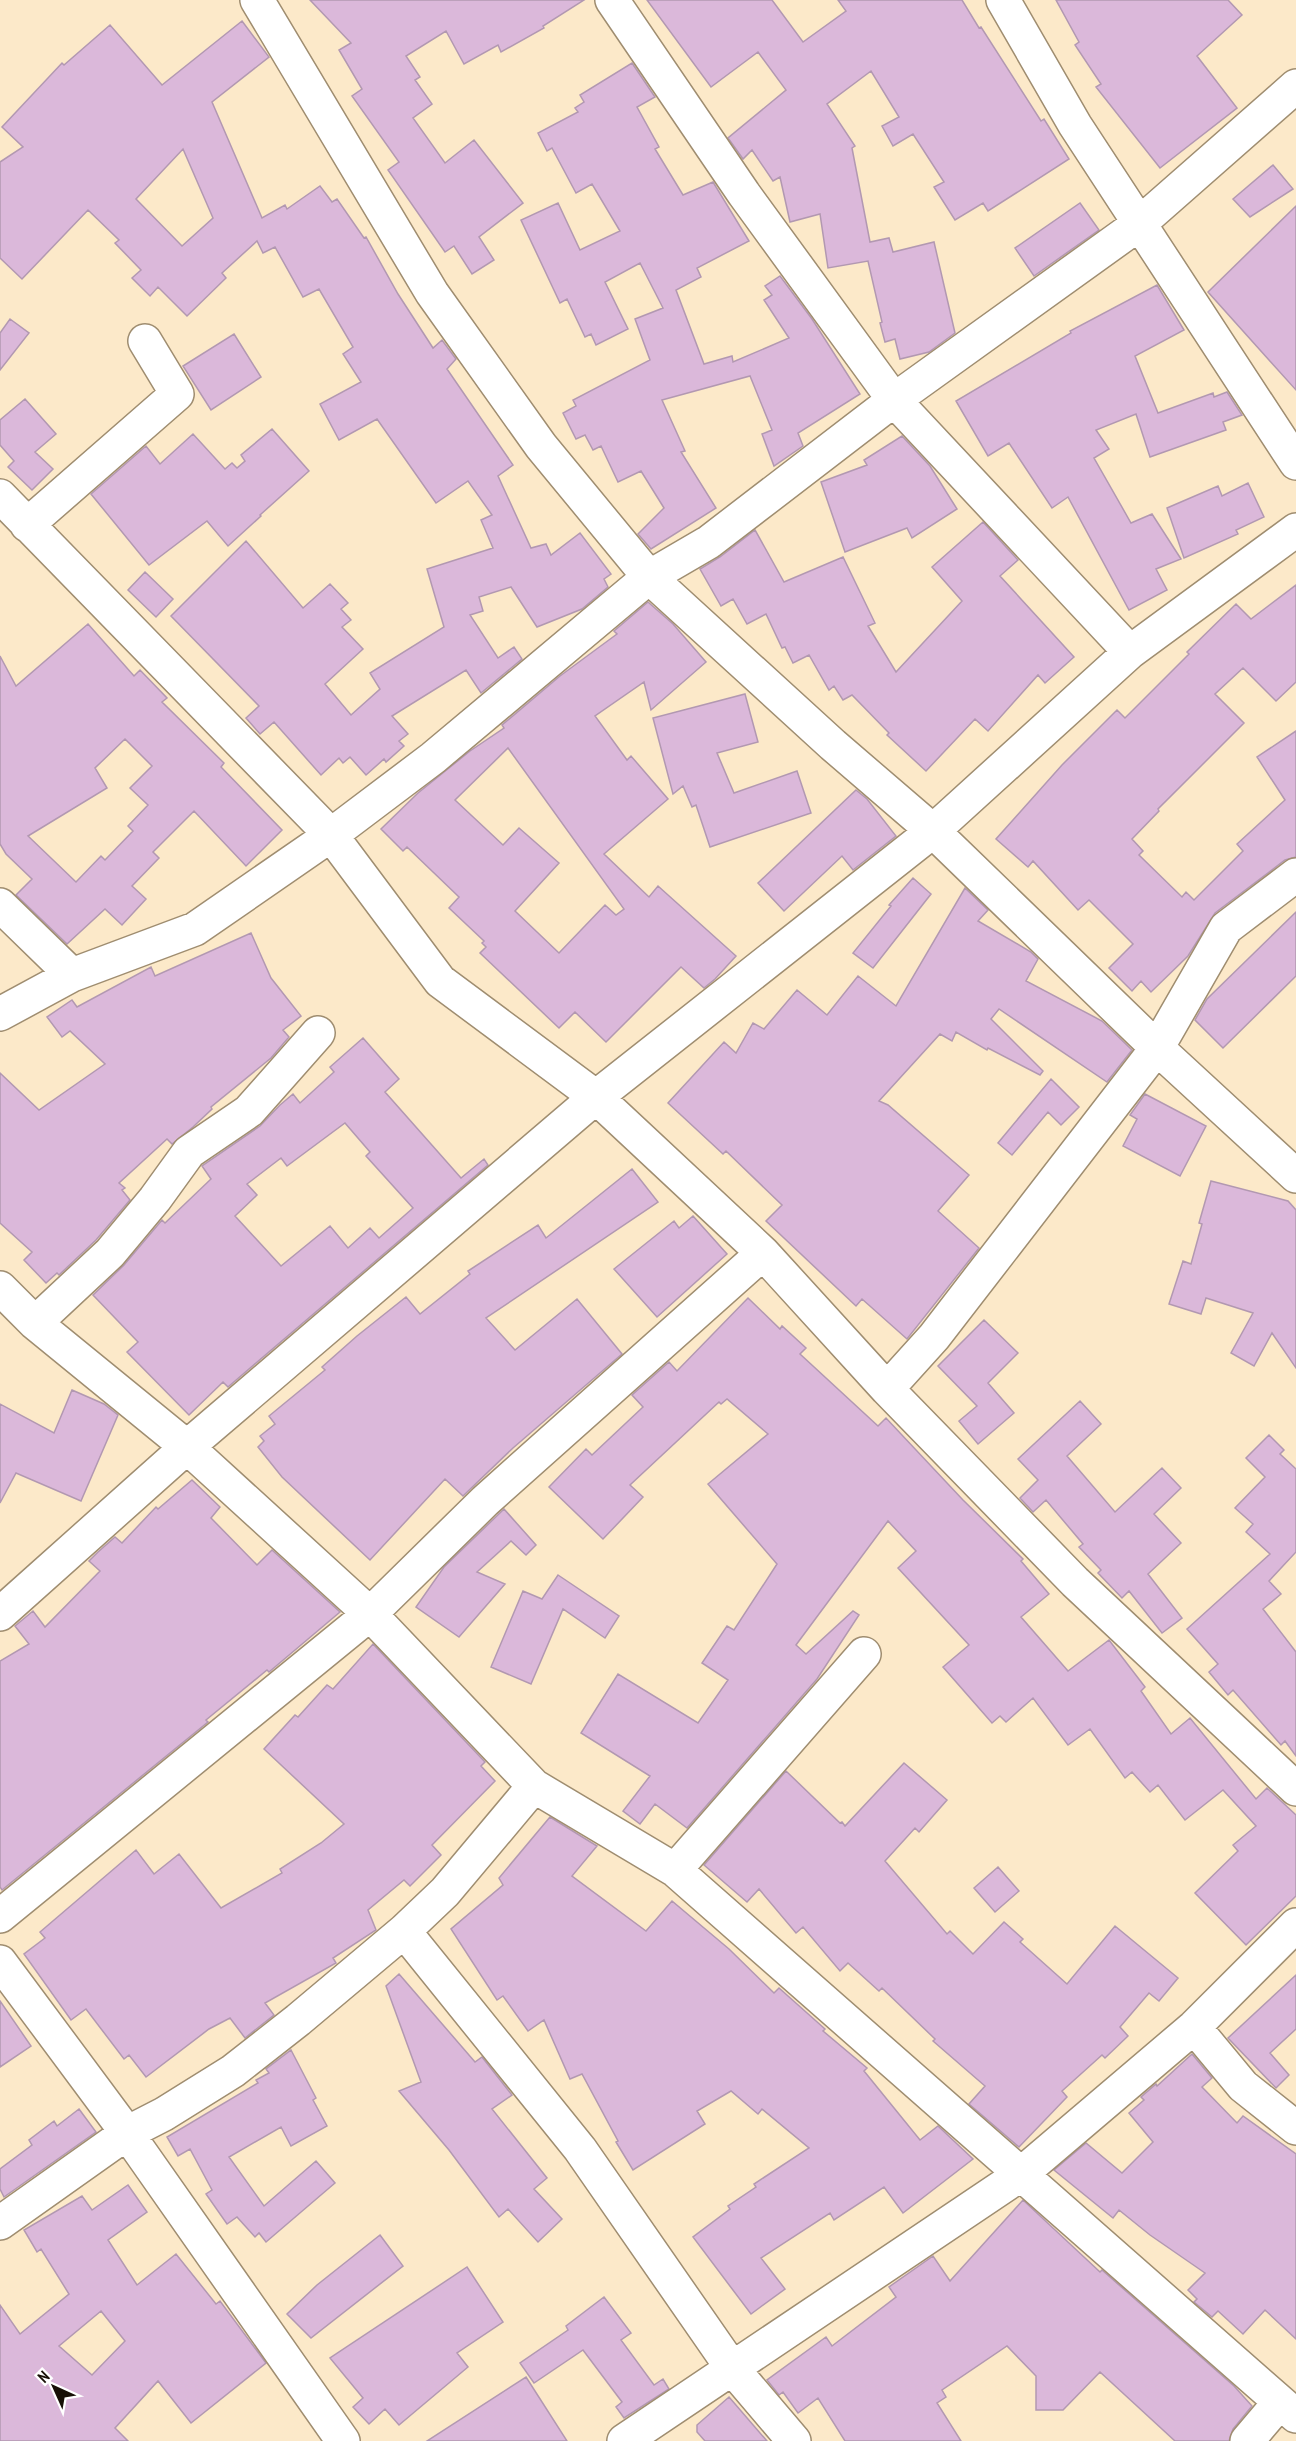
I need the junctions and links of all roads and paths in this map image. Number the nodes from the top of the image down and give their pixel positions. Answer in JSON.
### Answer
{"nodes":[{"id":1,"x":257,"y":0,"type":"edge"},
{"id":2,"x":612,"y":0,"type":"edge"},
{"id":3,"x":1003,"y":0,"type":"edge"},
{"id":4,"x":1296,"y":86,"type":"edge"},
{"id":5,"x":1138,"y":224,"type":"junction"},
{"id":6,"x":145,"y":341,"type":"dead end"},
{"id":7,"x":894,"y":400,"type":"junction"},
{"id":8,"x":1296,"y":463,"type":"edge"},
{"id":9,"x":0,"y":496,"type":"edge"},
{"id":10,"x":27,"y":525,"type":"junction"},
{"id":11,"x":1296,"y":530,"type":"edge"},
{"id":12,"x":649,"y":577,"type":"junction"},
{"id":13,"x":1131,"y":652,"type":"junction"},
{"id":14,"x":933,"y":831,"type":"junction"},
{"id":15,"x":331,"y":835,"type":"junction"},
{"id":16,"x":1296,"y":875,"type":"edge"},
{"id":17,"x":0,"y":905,"type":"edge"},
{"id":18,"x":72,"y":975,"type":"junction"},
{"id":19,"x":0,"y":1014,"type":"edge"},
{"id":20,"x":318,"y":1033,"type":"dead end"},
{"id":21,"x":1157,"y":1048,"type":"junction"},
{"id":22,"x":597,"y":1097,"type":"junction"},
{"id":23,"x":1296,"y":1176,"type":"edge"},
{"id":24,"x":763,"y":1254,"type":"junction"},
{"id":25,"x":0,"y":1288,"type":"edge"},
{"id":26,"x":35,"y":1323,"type":"junction"},
{"id":27,"x":887,"y":1389,"type":"junction"},
{"id":28,"x":187,"y":1447,"type":"junction"},
{"id":29,"x":0,"y":1614,"type":"edge"},
{"id":30,"x":370,"y":1614,"type":"junction"},
{"id":31,"x":864,"y":1654,"type":"dead end"},
{"id":32,"x":534,"y":1786,"type":"junction"},
{"id":33,"x":1296,"y":1789,"type":"edge"},
{"id":34,"x":675,"y":1870,"type":"junction"},
{"id":35,"x":0,"y":1916,"type":"edge"},
{"id":36,"x":1296,"y":1925,"type":"edge"},
{"id":37,"x":404,"y":1930,"type":"junction"},
{"id":38,"x":0,"y":1962,"type":"edge"},
{"id":39,"x":1194,"y":2027,"type":"junction"},
{"id":40,"x":1296,"y":2128,"type":"edge"},
{"id":41,"x":127,"y":2133,"type":"junction"},
{"id":42,"x":1020,"y":2175,"type":"junction"},
{"id":43,"x":0,"y":2223,"type":"edge"},
{"id":44,"x":732,"y":2367,"type":"junction"},
{"id":45,"x":1288,"y":2409,"type":"edge"},
{"id":46,"x":344,"y":2441,"type":"edge"},
{"id":47,"x":624,"y":2441,"type":"edge"},
{"id":48,"x":794,"y":2441,"type":"edge"},
{"id":49,"x":1247,"y":2441,"type":"edge"}],
"edges":[{"from":1,"to":12,"type":"street"},
{"from":2,"to":7,"type":"street"},
{"from":3,"to":5,"type":"street"},
{"from":4,"to":5,"type":"street"},
{"from":5,"to":7,"type":"street"},
{"from":5,"to":8,"type":"street"},
{"from":6,"to":10,"type":"street"},
{"from":7,"to":12,"type":"street"},
{"from":7,"to":13,"type":"street"},
{"from":9,"to":10,"type":"street"},
{"from":10,"to":15,"type":"street"},
{"from":11,"to":13,"type":"street"},
{"from":12,"to":14,"type":"street"},
{"from":12,"to":15,"type":"street"},
{"from":13,"to":14,"type":"street"},
{"from":14,"to":21,"type":"street"},
{"from":14,"to":22,"type":"street"},
{"from":15,"to":18,"type":"street"},
{"from":15,"to":22,"type":"street"},
{"from":16,"to":21,"type":"street"},
{"from":17,"to":18,"type":"street"},
{"from":18,"to":19,"type":"street"},
{"from":20,"to":26,"type":"street"},
{"from":21,"to":23,"type":"street"},
{"from":21,"to":27,"type":"street"},
{"from":22,"to":24,"type":"street"},
{"from":22,"to":28,"type":"street"},
{"from":24,"to":27,"type":"street"},
{"from":24,"to":30,"type":"street"},
{"from":25,"to":26,"type":"street"},
{"from":26,"to":28,"type":"street"},
{"from":27,"to":33,"type":"street"},
{"from":28,"to":29,"type":"street"},
{"from":28,"to":30,"type":"street"},
{"from":30,"to":32,"type":"street"},
{"from":30,"to":35,"type":"street"},
{"from":31,"to":34,"type":"street"},
{"from":32,"to":34,"type":"street"},
{"from":32,"to":37,"type":"street"},
{"from":34,"to":42,"type":"street"},
{"from":36,"to":39,"type":"street"},
{"from":37,"to":41,"type":"street"},
{"from":37,"to":44,"type":"street"},
{"from":38,"to":41,"type":"street"},
{"from":39,"to":40,"type":"street"},
{"from":39,"to":42,"type":"street"},
{"from":41,"to":43,"type":"street"},
{"from":41,"to":46,"type":"street"},
{"from":42,"to":44,"type":"street"},
{"from":42,"to":45,"type":"street"},
{"from":44,"to":47,"type":"street"},
{"from":44,"to":48,"type":"street"},
{"from":45,"to":49,"type":"street"}]}
